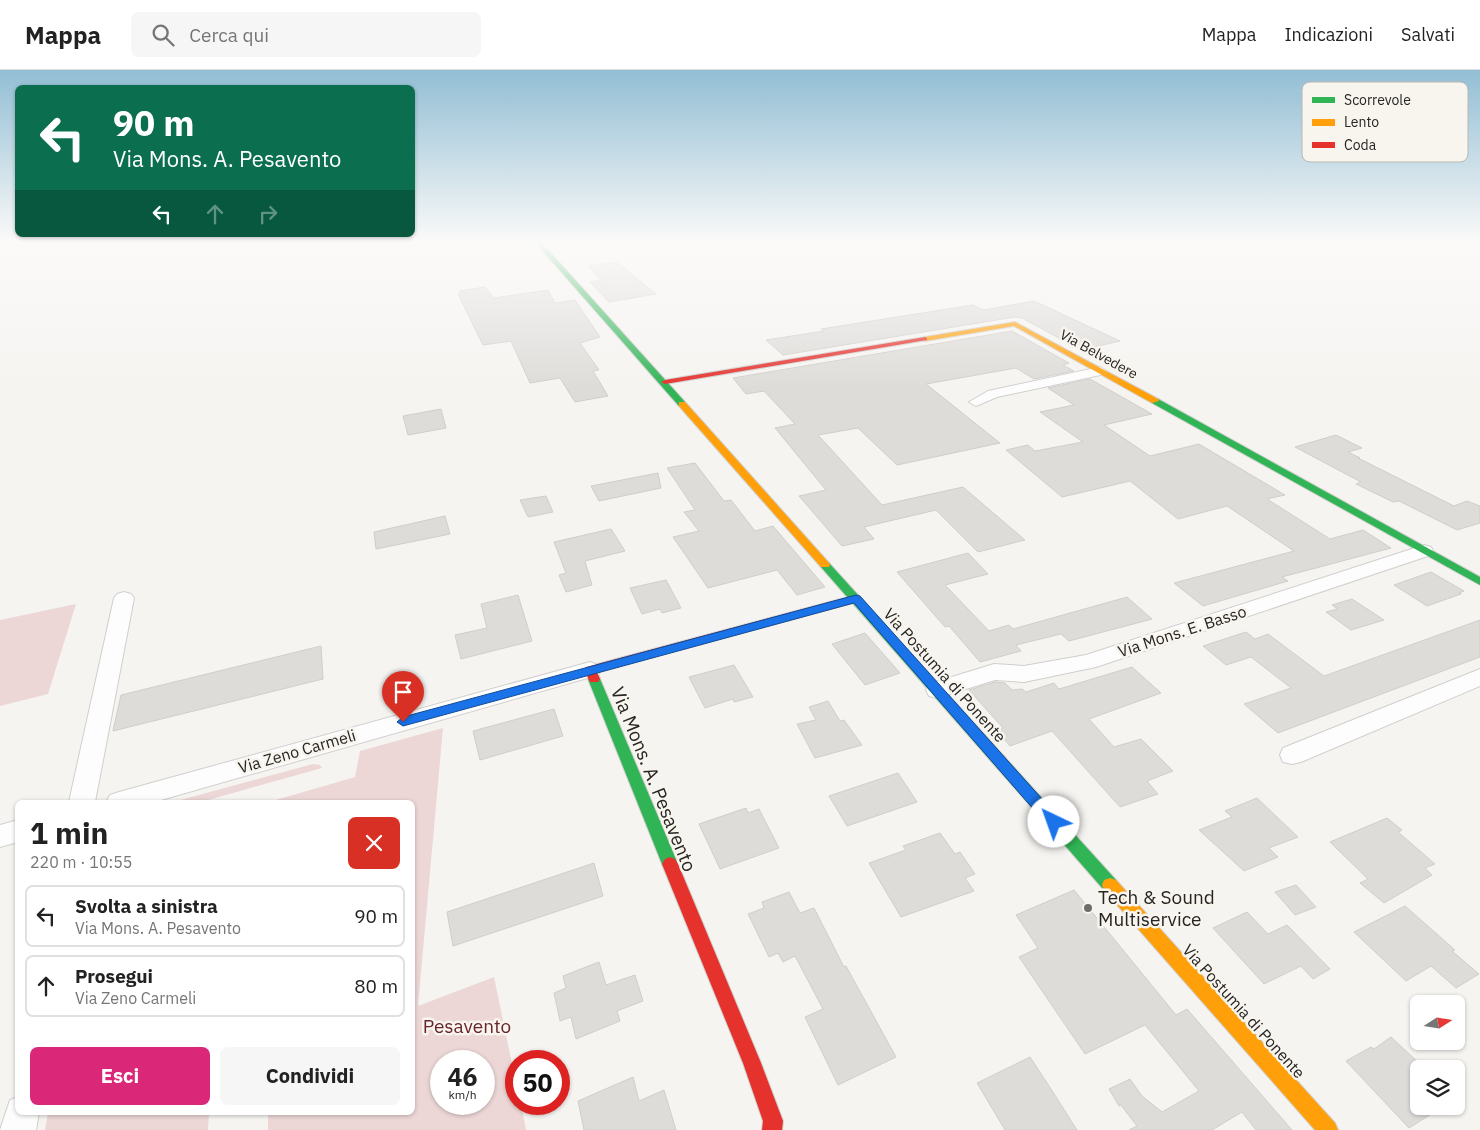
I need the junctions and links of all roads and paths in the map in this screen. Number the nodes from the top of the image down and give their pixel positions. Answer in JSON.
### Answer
{"nodes":[{"id":1,"x":582,"y":290,"type":"edge"},
{"id":2,"x":1100,"y":371,"type":"junction"},
{"id":3,"x":665,"y":382,"type":"junction"},
{"id":4,"x":976,"y":402,"type":"dead end"},
{"id":5,"x":1424,"y":551,"type":"junction"},
{"id":6,"x":1480,"y":582,"type":"edge"},
{"id":7,"x":124,"y":598,"type":"dead end"},
{"id":8,"x":856,"y":599,"type":"junction"},
{"id":9,"x":590,"y":670,"type":"junction"},
{"id":10,"x":1480,"y":677,"type":"edge"},
{"id":11,"x":937,"y":690,"type":"junction"},
{"id":12,"x":1292,"y":755,"type":"dead end"},
{"id":13,"x":82,"y":800,"type":"edge"},
{"id":14,"x":126,"y":800,"type":"edge"},
{"id":15,"x":15,"y":832,"type":"edge"},
{"id":16,"x":0,"y":836,"type":"edge"},
{"id":17,"x":21,"y":1115,"type":"edge"},
{"id":18,"x":18,"y":1130,"type":"edge"},
{"id":19,"x":772,"y":1130,"type":"edge"},
{"id":20,"x":1328,"y":1130,"type":"edge"}],
"edges":[{"from":1,"to":3,"type":"street","name":"Via Postumia di Ponente"},
{"from":2,"to":3,"type":"street","name":"Via Belvedere"},
{"from":2,"to":4,"type":"street"},
{"from":2,"to":5,"type":"street","name":"Via Belvedere"},
{"from":3,"to":8,"type":"street","name":"Via Postumia di Ponente"},
{"from":5,"to":6,"type":"street","name":"Via Belvedere"},
{"from":5,"to":11,"type":"street","name":"Via Mons. E. Basso"},
{"from":7,"to":13,"type":"street"},
{"from":8,"to":9,"type":"street","name":"Via Mons. A. Pesavento"},
{"from":8,"to":11,"type":"street","name":"Via Postumia di Ponente"},
{"from":9,"to":14,"type":"street","name":"Via Zeno Carmeli"},
{"from":9,"to":19,"type":"street","name":"Via Mons. A. Pesavento"},
{"from":10,"to":12,"type":"street"},
{"from":11,"to":20,"type":"street","name":"Via Postumia di Ponente"},
{"from":15,"to":16,"type":"street"},
{"from":17,"to":18,"type":"street"}]}
